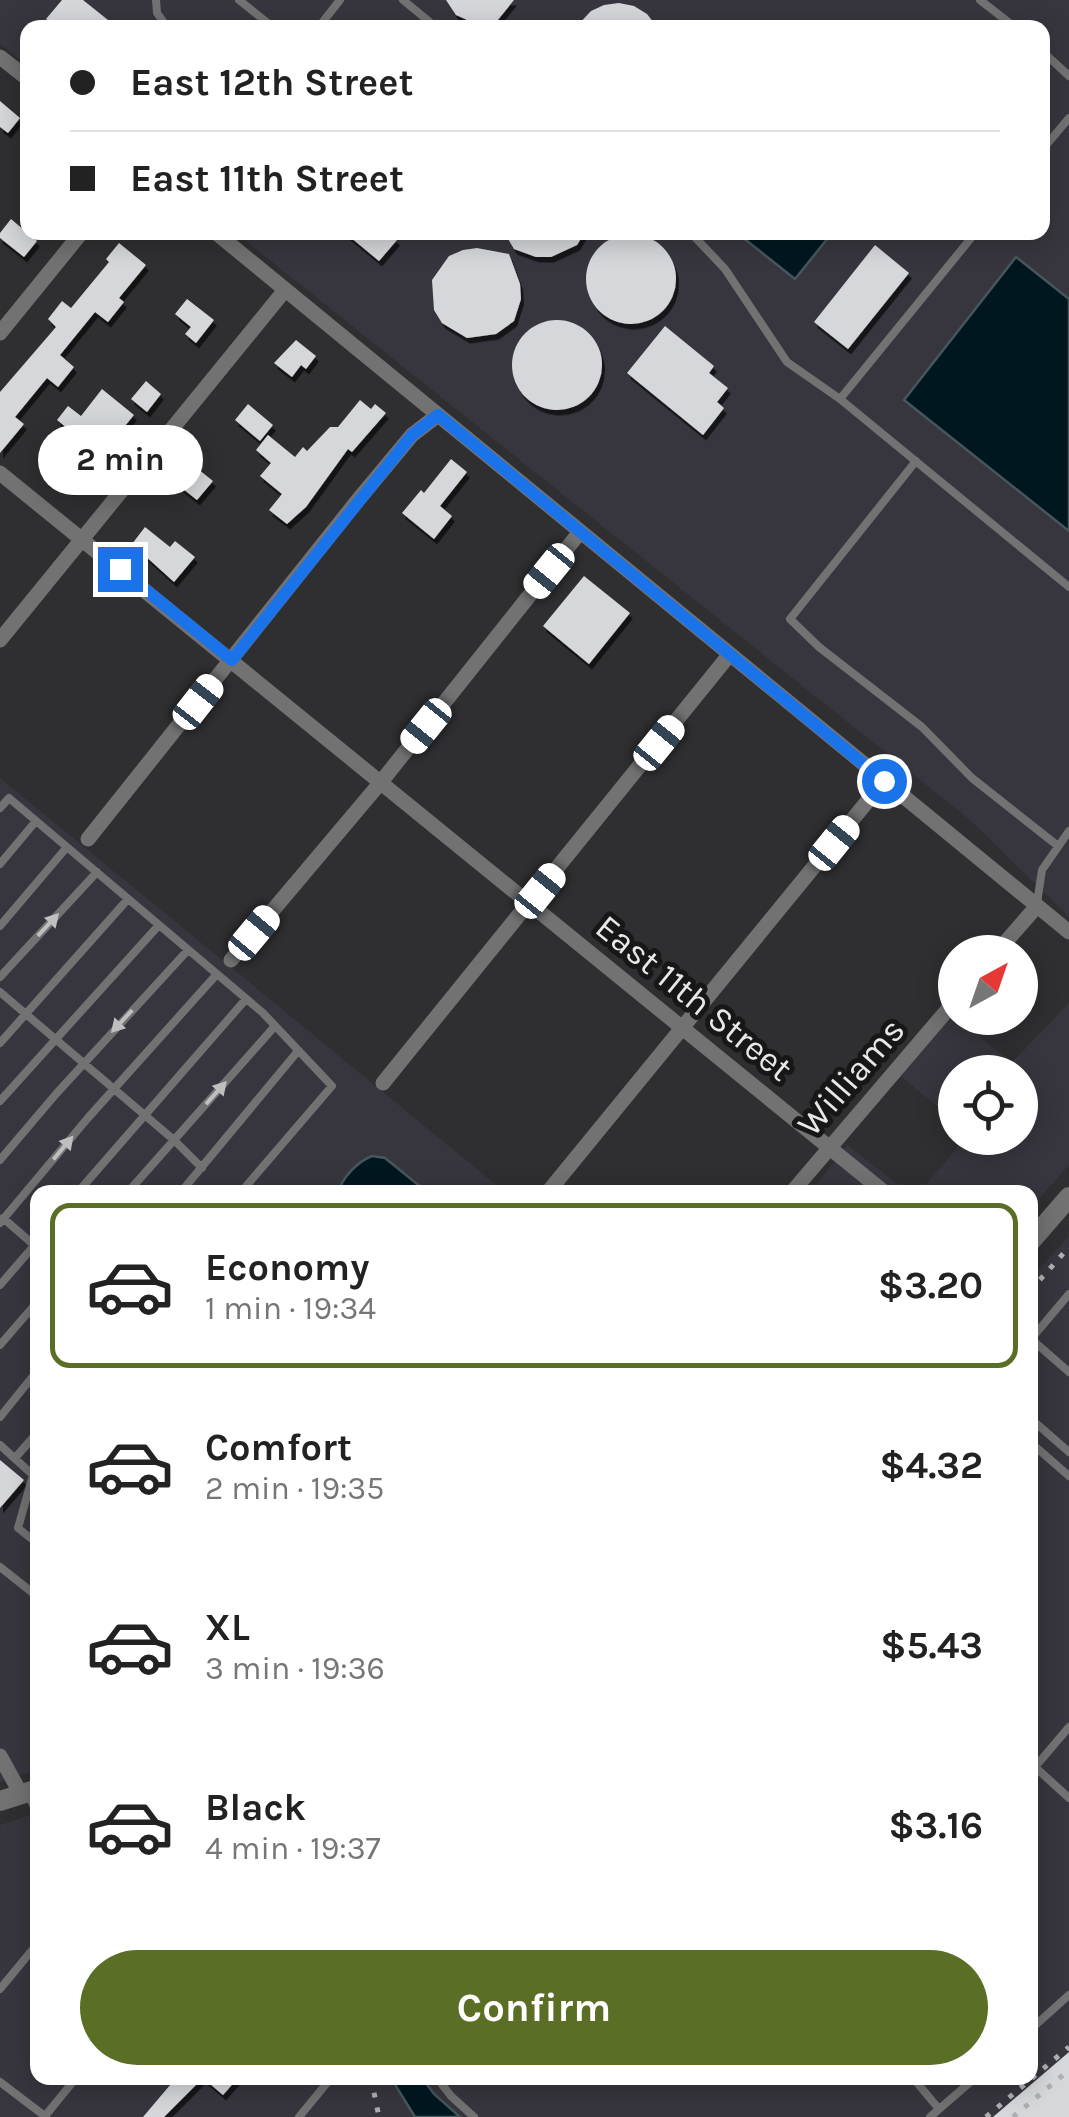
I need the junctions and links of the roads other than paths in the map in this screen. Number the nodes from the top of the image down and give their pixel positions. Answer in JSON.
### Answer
{"nodes":[{"id":1,"x":239,"y":0,"type":"edge"},
{"id":2,"x":340,"y":0,"type":"edge"},
{"id":3,"x":404,"y":0,"type":"edge"},
{"id":4,"x":980,"y":0,"type":"edge"},
{"id":5,"x":264,"y":20,"type":"edge"},
{"id":6,"x":324,"y":20,"type":"edge"},
{"id":7,"x":427,"y":20,"type":"edge"},
{"id":8,"x":1006,"y":20,"type":"edge"},
{"id":9,"x":0,"y":57,"type":"edge"},
{"id":10,"x":1050,"y":58,"type":"edge"},
{"id":11,"x":20,"y":73,"type":"edge"},
{"id":12,"x":1069,"y":76,"type":"edge"},
{"id":13,"x":1069,"y":118,"type":"edge"},
{"id":14,"x":1050,"y":141,"type":"edge"},
{"id":15,"x":76,"y":240,"type":"edge"},
{"id":16,"x":225,"y":240,"type":"edge"},
{"id":17,"x":698,"y":240,"type":"edge"},
{"id":18,"x":969,"y":240,"type":"edge"},
{"id":19,"x":285,"y":290,"type":"junction"},
{"id":20,"x":0,"y":334,"type":"edge"},
{"id":21,"x":840,"y":399,"type":"junction"},
{"id":22,"x":438,"y":415,"type":"junction"},
{"id":23,"x":916,"y":462,"type":"junction"},
{"id":24,"x":0,"y":473,"type":"edge"},
{"id":25,"x":580,"y":532,"type":"junction"},
{"id":26,"x":82,"y":539,"type":"junction"},
{"id":27,"x":1069,"y":587,"type":"edge"},
{"id":28,"x":0,"y":640,"type":"edge"},
{"id":29,"x":730,"y":654,"type":"junction"},
{"id":30,"x":232,"y":660,"type":"junction"},
{"id":31,"x":884,"y":781,"type":"junction"},
{"id":32,"x":381,"y":782,"type":"junction"},
{"id":33,"x":0,"y":808,"type":"edge"},
{"id":34,"x":36,"y":821,"type":"junction"},
{"id":35,"x":1069,"y":831,"type":"edge"},
{"id":36,"x":88,"y":839,"type":"dead end"},
{"id":37,"x":1058,"y":846,"type":"junction"},
{"id":38,"x":67,"y":848,"type":"junction"},
{"id":39,"x":0,"y":864,"type":"edge"},
{"id":40,"x":96,"y":872,"type":"junction"},
{"id":41,"x":128,"y":899,"type":"junction"},
{"id":42,"x":530,"y":904,"type":"junction"},
{"id":43,"x":1037,"y":906,"type":"junction"},
{"id":44,"x":159,"y":925,"type":"junction"},
{"id":45,"x":0,"y":926,"type":"edge"},
{"id":46,"x":1069,"y":932,"type":"edge"},
{"id":47,"x":1012,"y":935,"type":"edge"},
{"id":48,"x":188,"y":950,"type":"junction"},
{"id":49,"x":231,"y":960,"type":"dead end"},
{"id":50,"x":217,"y":974,"type":"junction"},
{"id":51,"x":0,"y":977,"type":"edge"},
{"id":52,"x":0,"y":992,"type":"edge"},
{"id":53,"x":246,"y":999,"type":"junction"},
{"id":54,"x":25,"y":1015,"type":"junction"},
{"id":55,"x":938,"y":1021,"type":"edge"},
{"id":56,"x":276,"y":1026,"type":"junction"},
{"id":57,"x":682,"y":1028,"type":"junction"},
{"id":58,"x":54,"y":1038,"type":"junction"},
{"id":59,"x":0,"y":1044,"type":"edge"},
{"id":60,"x":298,"y":1051,"type":"junction"},
{"id":61,"x":84,"y":1063,"type":"junction"},
{"id":62,"x":383,"y":1083,"type":"dead end"},
{"id":63,"x":113,"y":1090,"type":"junction"},
{"id":64,"x":0,"y":1101,"type":"edge"},
{"id":65,"x":144,"y":1116,"type":"junction"},
{"id":66,"x":174,"y":1140,"type":"junction"},
{"id":67,"x":829,"y":1148,"type":"junction"},
{"id":68,"x":0,"y":1160,"type":"edge"},
{"id":69,"x":202,"y":1168,"type":"junction"},
{"id":70,"x":31,"y":1185,"type":"edge"},
{"id":71,"x":84,"y":1185,"type":"edge"},
{"id":72,"x":134,"y":1185,"type":"edge"},
{"id":73,"x":187,"y":1185,"type":"edge"},
{"id":74,"x":247,"y":1185,"type":"edge"},
{"id":75,"x":554,"y":1185,"type":"edge"},
{"id":76,"x":798,"y":1185,"type":"edge"},
{"id":77,"x":875,"y":1185,"type":"edge"},
{"id":78,"x":30,"y":1186,"type":"edge"},
{"id":79,"x":1069,"y":1196,"type":"edge"},
{"id":80,"x":1,"y":1219,"type":"edge"},
{"id":81,"x":1038,"y":1233,"type":"edge"},
{"id":82,"x":30,"y":1240,"type":"edge"},
{"id":83,"x":30,"y":1251,"type":"edge"},
{"id":84,"x":0,"y":1284,"type":"edge"},
{"id":85,"x":1069,"y":1294,"type":"edge"},
{"id":86,"x":30,"y":1310,"type":"edge"},
{"id":87,"x":1038,"y":1329,"type":"edge"},
{"id":88,"x":0,"y":1345,"type":"edge"},
{"id":89,"x":1038,"y":1345,"type":"edge"},
{"id":90,"x":1069,"y":1353,"type":"edge"},
{"id":91,"x":1060,"y":1364,"type":"junction"},
{"id":92,"x":1069,"y":1372,"type":"edge"},
{"id":93,"x":30,"y":1380,"type":"edge"},
{"id":94,"x":0,"y":1417,"type":"edge"},
{"id":95,"x":1038,"y":1425,"type":"edge"},
{"id":96,"x":30,"y":1441,"type":"edge"},
{"id":97,"x":0,"y":1445,"type":"edge"},
{"id":98,"x":1038,"y":1449,"type":"edge"},
{"id":99,"x":1069,"y":1452,"type":"edge"},
{"id":100,"x":15,"y":1458,"type":"junction"},
{"id":101,"x":30,"y":1473,"type":"edge"},
{"id":102,"x":1069,"y":1476,"type":"edge"},
{"id":103,"x":30,"y":1482,"type":"edge"},
{"id":104,"x":30,"y":1492,"type":"edge"},
{"id":105,"x":26,"y":1496,"type":"junction"},
{"id":106,"x":30,"y":1538,"type":"edge"},
{"id":107,"x":0,"y":1566,"type":"edge"},
{"id":108,"x":30,"y":1590,"type":"edge"},
{"id":109,"x":1069,"y":1727,"type":"edge"},
{"id":110,"x":0,"y":1756,"type":"edge"},
{"id":111,"x":1038,"y":1759,"type":"edge"},
{"id":112,"x":1038,"y":1770,"type":"edge"},
{"id":113,"x":29,"y":1792,"type":"edge"},
{"id":114,"x":1069,"y":1798,"type":"edge"},
{"id":115,"x":0,"y":1801,"type":"edge"},
{"id":116,"x":30,"y":1953,"type":"edge"},
{"id":117,"x":0,"y":1989,"type":"edge"},
{"id":118,"x":1069,"y":1995,"type":"edge"},
{"id":119,"x":1038,"y":2023,"type":"edge"},
{"id":120,"x":0,"y":2082,"type":"edge"},
{"id":121,"x":70,"y":2085,"type":"edge"},
{"id":122,"x":325,"y":2085,"type":"edge"},
{"id":123,"x":442,"y":2085,"type":"edge"},
{"id":124,"x":919,"y":2085,"type":"edge"},
{"id":125,"x":967,"y":2085,"type":"edge"},
{"id":126,"x":940,"y":2109,"type":"junction"},
{"id":127,"x":46,"y":2116,"type":"edge"},
{"id":128,"x":299,"y":2117,"type":"edge"},
{"id":129,"x":474,"y":2117,"type":"edge"},
{"id":130,"x":930,"y":2117,"type":"edge"}],
"edges":[{"from":1,"to":5,"type":"lane"},
{"from":2,"to":6,"type":"lane"},
{"from":3,"to":7,"type":"lane"},
{"from":4,"to":8,"type":"lane"},
{"from":9,"to":11,"type":"street"},
{"from":10,"to":12,"type":"lane"},
{"from":13,"to":14,"type":"lane"},
{"from":15,"to":20,"type":"street"},
{"from":16,"to":19,"type":"street"},
{"from":17,"to":21,"type":"lane"},
{"from":18,"to":21,"type":"lane"},
{"from":19,"to":22,"type":"street"},
{"from":19,"to":26,"type":"street"},
{"from":21,"to":23,"type":"lane"},
{"from":22,"to":25,"type":"street"},
{"from":22,"to":30,"type":"street"},
{"from":23,"to":27,"type":"lane"},
{"from":23,"to":37,"type":"lane"},
{"from":24,"to":26,"type":"street","name":"East 11th Street"},
{"from":25,"to":29,"type":"street"},
{"from":25,"to":32,"type":"street"},
{"from":26,"to":28,"type":"street"},
{"from":26,"to":30,"type":"street","name":"East 11th Street"},
{"from":29,"to":31,"type":"street"},
{"from":29,"to":42,"type":"street"},
{"from":30,"to":32,"type":"street","name":"East 11th Street"},
{"from":30,"to":36,"type":"street"},
{"from":31,"to":43,"type":"street"},
{"from":31,"to":57,"type":"street"},
{"from":32,"to":42,"type":"street","name":"East 11th Street"},
{"from":32,"to":49,"type":"street"},
{"from":33,"to":34,"type":"lane"},
{"from":34,"to":38,"type":"lane"},
{"from":34,"to":39,"type":"lane"},
{"from":35,"to":37,"type":"lane"},
{"from":37,"to":43,"type":"lane"},
{"from":38,"to":40,"type":"lane"},
{"from":38,"to":45,"type":"lane"},
{"from":40,"to":41,"type":"lane"},
{"from":51,"to":40,"type":"lane","one_way":true},
{"from":41,"to":44,"type":"lane"},
{"from":41,"to":54,"type":"lane"},
{"from":42,"to":57,"type":"street","name":"East 11th Street"},
{"from":42,"to":62,"type":"street"},
{"from":43,"to":46,"type":"street"},
{"from":43,"to":47,"type":"street"},
{"from":44,"to":48,"type":"lane"},
{"from":44,"to":58,"type":"lane"},
{"from":48,"to":50,"type":"lane"},
{"from":48,"to":61,"type":"lane","one_way":true},
{"from":50,"to":53,"type":"lane"},
{"from":50,"to":63,"type":"lane"},
{"from":52,"to":54,"type":"lane"},
{"from":53,"to":56,"type":"lane"},
{"from":53,"to":65,"type":"lane"},
{"from":54,"to":58,"type":"lane"},
{"from":54,"to":59,"type":"lane"},
{"from":55,"to":67,"type":"street","name":"Williams"},
{"from":56,"to":60,"type":"lane"},
{"from":66,"to":56,"type":"lane","one_way":true},
{"from":57,"to":67,"type":"street","name":"East 11th Street"},
{"from":57,"to":75,"type":"street"},
{"from":58,"to":61,"type":"lane"},
{"from":58,"to":64,"type":"lane"},
{"from":60,"to":69,"type":"lane"},
{"from":60,"to":74,"type":"lane"},
{"from":61,"to":63,"type":"lane"},
{"from":61,"to":68,"type":"lane"},
{"from":63,"to":65,"type":"lane"},
{"from":70,"to":63,"type":"lane","one_way":true},
{"from":65,"to":66,"type":"lane"},
{"from":65,"to":71,"type":"lane"},
{"from":66,"to":69,"type":"lane"},
{"from":66,"to":72,"type":"lane"},
{"from":67,"to":76,"type":"street","name":"Williams"},
{"from":67,"to":77,"type":"street","name":"East 11th Street"},
{"from":69,"to":73,"type":"lane"},
{"from":80,"to":78,"type":"lane","one_way":true},
{"from":79,"to":81,"type":"street"},
{"from":80,"to":82,"type":"lane"},
{"from":83,"to":84,"type":"lane"},
{"from":85,"to":87,"type":"lane"},
{"from":86,"to":88,"type":"lane"},
{"from":89,"to":91,"type":"lane"},
{"from":90,"to":91,"type":"lane"},
{"from":91,"to":92,"type":"lane"},
{"from":93,"to":94,"type":"lane"},
{"from":95,"to":99,"type":"lane"},
{"from":96,"to":100,"type":"lane"},
{"from":97,"to":100,"type":"lane"},
{"from":98,"to":102,"type":"lane"},
{"from":100,"to":101,"type":"lane"},
{"from":103,"to":105,"type":"lane"},
{"from":104,"to":105,"type":"lane"},
{"from":105,"to":106,"type":"lane"},
{"from":107,"to":108,"type":"lane"},
{"from":109,"to":111,"type":"lane"},
{"from":110,"to":113,"type":"street"},
{"from":112,"to":114,"type":"lane"},
{"from":113,"to":115,"type":"street"},
{"from":116,"to":117,"type":"lane"},
{"from":118,"to":119,"type":"lane"},
{"from":120,"to":127,"type":"lane"},
{"from":121,"to":127,"type":"lane"},
{"from":122,"to":128,"type":"lane"},
{"from":123,"to":129,"type":"lane"},
{"from":124,"to":126,"type":"lane"},
{"from":125,"to":126,"type":"lane"},
{"from":126,"to":130,"type":"lane"}]}
